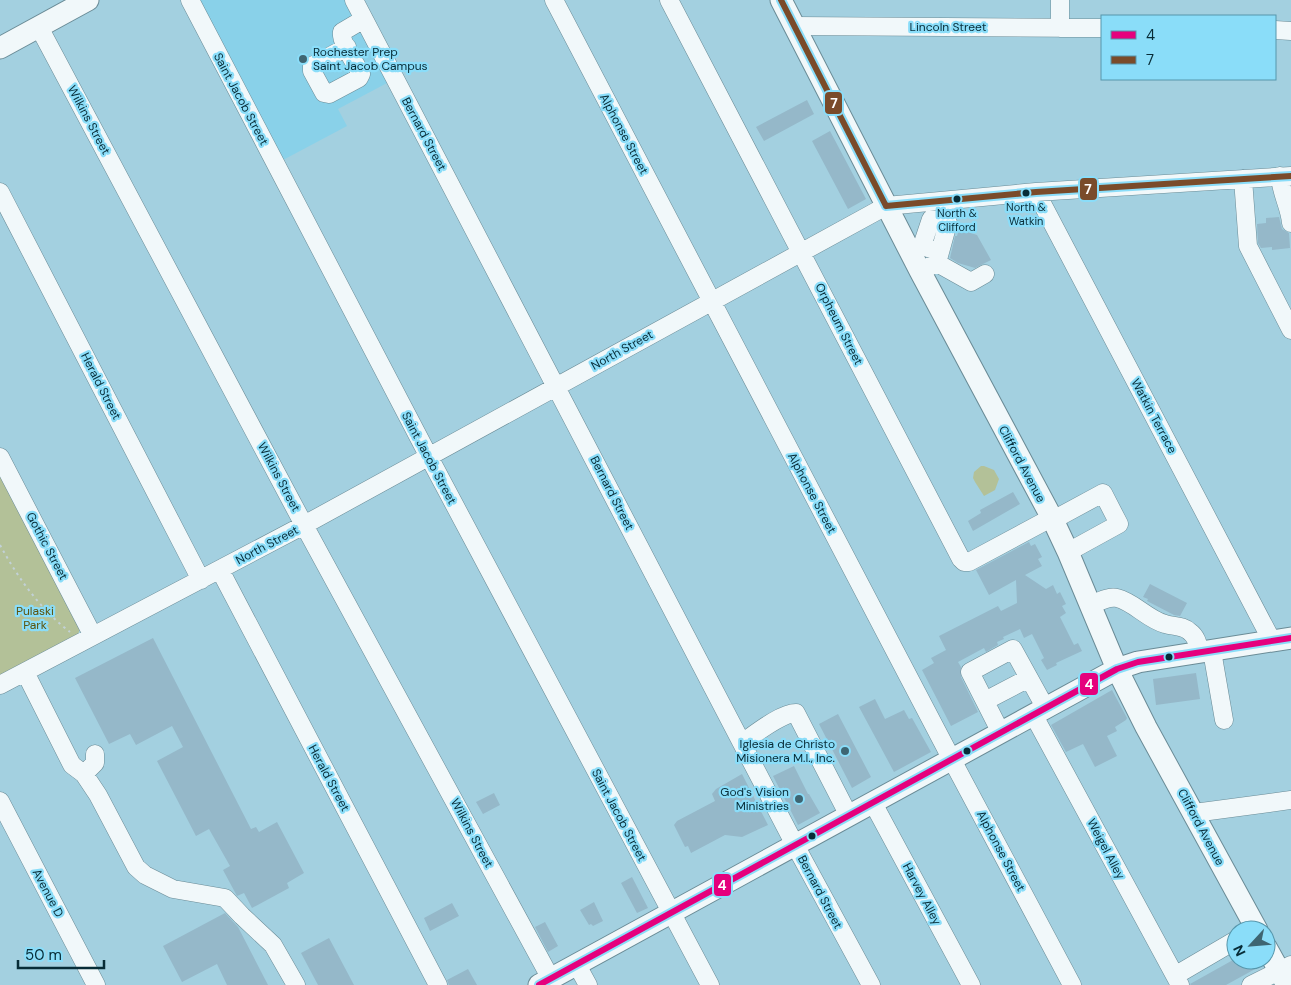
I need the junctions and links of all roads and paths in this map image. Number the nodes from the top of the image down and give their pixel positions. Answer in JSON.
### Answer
{"nodes":[{"id":1,"x":88,"y":0,"type":"edge"},
{"id":2,"x":190,"y":0,"type":"edge"},
{"id":3,"x":354,"y":0,"type":"edge"},
{"id":4,"x":554,"y":0,"type":"edge"},
{"id":5,"x":669,"y":0,"type":"edge"},
{"id":6,"x":781,"y":0,"type":"edge"},
{"id":7,"x":1060,"y":0,"type":"edge"},
{"id":8,"x":364,"y":20,"type":"junction"},
{"id":9,"x":794,"y":26,"type":"junction"},
{"id":10,"x":39,"y":27,"type":"junction"},
{"id":11,"x":1060,"y":28,"type":"junction"},
{"id":12,"x":1101,"y":28,"type":"edge"},
{"id":13,"x":1276,"y":30,"type":"edge"},
{"id":14,"x":1291,"y":31,"type":"edge"},
{"id":15,"x":347,"y":47,"type":"dead end"},
{"id":16,"x":0,"y":48,"type":"edge"},
{"id":17,"x":1285,"y":176,"type":"edge"},
{"id":18,"x":1242,"y":179,"type":"junction"},
{"id":19,"x":0,"y":192,"type":"edge"},
{"id":20,"x":1036,"y":192,"type":"junction"},
{"id":21,"x":942,"y":201,"type":"junction"},
{"id":22,"x":886,"y":206,"type":"junction"},
{"id":23,"x":1291,"y":223,"type":"edge"},
{"id":24,"x":802,"y":252,"type":"junction"},
{"id":25,"x":932,"y":262,"type":"junction"},
{"id":26,"x":985,"y":274,"type":"dead end"},
{"id":27,"x":712,"y":301,"type":"junction"},
{"id":28,"x":1291,"y":330,"type":"edge"},
{"id":29,"x":557,"y":386,"type":"junction"},
{"id":30,"x":0,"y":457,"type":"edge"},
{"id":31,"x":428,"y":457,"type":"junction"},
{"id":32,"x":1052,"y":519,"type":"junction"},
{"id":33,"x":304,"y":525,"type":"junction"},
{"id":34,"x":0,"y":545,"type":"edge"},
{"id":35,"x":1068,"y":552,"type":"junction"},
{"id":36,"x":220,"y":570,"type":"junction"},
{"id":37,"x":201,"y":580,"type":"junction"},
{"id":38,"x":1091,"y":605,"type":"junction"},
{"id":39,"x":72,"y":634,"type":"dead end"},
{"id":40,"x":93,"y":636,"type":"junction"},
{"id":41,"x":1281,"y":640,"type":"edge"},
{"id":42,"x":1206,"y":652,"type":"junction"},
{"id":43,"x":1117,"y":669,"type":"junction"},
{"id":44,"x":25,"y":672,"type":"junction"},
{"id":45,"x":1029,"y":678,"type":"junction"},
{"id":46,"x":0,"y":685,"type":"edge"},
{"id":47,"x":985,"y":701,"type":"junction"},
{"id":48,"x":1039,"y":710,"type":"junction"},
{"id":49,"x":1224,"y":720,"type":"dead end"},
{"id":50,"x":1000,"y":732,"type":"junction"},
{"id":51,"x":742,"y":743,"type":"junction"},
{"id":52,"x":95,"y":754,"type":"dead end"},
{"id":53,"x":951,"y":758,"type":"junction"},
{"id":54,"x":84,"y":774,"type":"junction"},
{"id":55,"x":1291,"y":800,"type":"edge"},
{"id":56,"x":0,"y":801,"type":"edge"},
{"id":57,"x":873,"y":803,"type":"junction"},
{"id":58,"x":1194,"y":813,"type":"junction"},
{"id":59,"x":849,"y":816,"type":"junction"},
{"id":60,"x":795,"y":845,"type":"junction"},
{"id":61,"x":671,"y":913,"type":"junction"},
{"id":62,"x":1250,"y":920,"type":"edge"},
{"id":63,"x":1226,"y":947,"type":"edge"},
{"id":64,"x":1276,"y":961,"type":"edge"},
{"id":65,"x":577,"y":965,"type":"junction"},
{"id":66,"x":1285,"y":973,"type":"edge"},
{"id":67,"x":1181,"y":978,"type":"edge"},
{"id":68,"x":545,"y":982,"type":"edge"},
{"id":69,"x":96,"y":985,"type":"edge"},
{"id":70,"x":296,"y":985,"type":"edge"},
{"id":71,"x":438,"y":985,"type":"edge"},
{"id":72,"x":588,"y":985,"type":"edge"},
{"id":73,"x":710,"y":985,"type":"edge"},
{"id":74,"x":870,"y":985,"type":"edge"},
{"id":75,"x":971,"y":985,"type":"edge"},
{"id":76,"x":1072,"y":985,"type":"edge"},
{"id":77,"x":1251,"y":985,"type":"edge"}],
"edges":[{"from":1,"to":10,"type":"main road"},
{"from":2,"to":31,"type":"street","name":"Saint Jacob Street"},
{"from":3,"to":8,"type":"street","name":"Bernard Street"},
{"from":4,"to":27,"type":"street","name":"Alphonse Street"},
{"from":5,"to":24,"type":"street","name":"Orpheum Street"},
{"from":6,"to":9,"type":"main road","name":"Clifford Avenue"},
{"from":7,"to":11,"type":"street"},
{"from":8,"to":15,"type":"street"},
{"from":8,"to":29,"type":"street","name":"Bernard Street"},
{"from":9,"to":11,"type":"street","name":"Lincoln Street"},
{"from":9,"to":22,"type":"main road","name":"Clifford Avenue"},
{"from":10,"to":16,"type":"main road"},
{"from":10,"to":33,"type":"street","name":"Wilkins Street"},
{"from":11,"to":12,"type":"street","name":"Lincoln Street"},
{"from":13,"to":14,"type":"street"},
{"from":17,"to":18,"type":"street","name":"North Street"},
{"from":17,"to":23,"type":"street"},
{"from":18,"to":20,"type":"street","name":"North Street"},
{"from":18,"to":28,"type":"street"},
{"from":19,"to":37,"type":"street","name":"Herald Street"},
{"from":20,"to":21,"type":"street","name":"North Street"},
{"from":20,"to":41,"type":"street","name":"Watkin Terrace"},
{"from":21,"to":22,"type":"street","name":"North Street"},
{"from":21,"to":25,"type":"street"},
{"from":22,"to":24,"type":"street","name":"North Street"},
{"from":22,"to":25,"type":"main road","name":"Clifford Avenue"},
{"from":24,"to":27,"type":"street","name":"North Street"},
{"from":24,"to":32,"type":"street","name":"Orpheum Street"},
{"from":25,"to":26,"type":"street"},
{"from":25,"to":32,"type":"main road","name":"Clifford Avenue"},
{"from":27,"to":29,"type":"street","name":"North Street"},
{"from":27,"to":53,"type":"street","name":"Alphonse Street"},
{"from":29,"to":31,"type":"street","name":"North Street"},
{"from":29,"to":51,"type":"street","name":"Bernard Street"},
{"from":30,"to":40,"type":"street","name":"Gothic Street"},
{"from":31,"to":33,"type":"street","name":"North Street"},
{"from":31,"to":61,"type":"street","name":"Saint Jacob Street"},
{"from":32,"to":35,"type":"main road","name":"Clifford Avenue"},
{"from":32,"to":35,"type":"street","name":"Orpheum Street"},
{"from":33,"to":36,"type":"street","name":"North Street"},
{"from":33,"to":68,"type":"street","name":"Wilkins Street"},
{"from":34,"to":39,"type":"path"},
{"from":35,"to":38,"type":"main road","name":"Clifford Avenue"},
{"from":36,"to":37,"type":"street","name":"North Street"},
{"from":36,"to":71,"type":"street","name":"Herald Street"},
{"from":37,"to":40,"type":"street","name":"North Street"},
{"from":38,"to":42,"type":"street"},
{"from":38,"to":43,"type":"main road","name":"Clifford Avenue"},
{"from":40,"to":44,"type":"street","name":"North Street"},
{"from":41,"to":42,"type":"main road"},
{"from":42,"to":43,"type":"main road"},
{"from":42,"to":49,"type":"street"},
{"from":43,"to":48,"type":"main road"},
{"from":43,"to":58,"type":"main road","name":"Clifford Avenue"},
{"from":44,"to":46,"type":"street","name":"North Street"},
{"from":44,"to":54,"type":"street"},
{"from":45,"to":47,"type":"street"},
{"from":45,"to":47,"type":"street","name":"Weigel Alley"},
{"from":45,"to":48,"type":"street","name":"Weigel Alley"},
{"from":47,"to":50,"type":"street"},
{"from":48,"to":50,"type":"main road"},
{"from":48,"to":67,"type":"street","name":"Weigel Alley"},
{"from":50,"to":53,"type":"main road"},
{"from":51,"to":59,"type":"street"},
{"from":51,"to":60,"type":"street","name":"Bernard Street"},
{"from":52,"to":54,"type":"street"},
{"from":53,"to":57,"type":"main road"},
{"from":53,"to":76,"type":"street","name":"Alphonse Street"},
{"from":54,"to":70,"type":"street"},
{"from":55,"to":58,"type":"street"},
{"from":56,"to":69,"type":"street","name":"Avenue D"},
{"from":57,"to":59,"type":"main road"},
{"from":57,"to":75,"type":"street","name":"Harvey Alley"},
{"from":58,"to":62,"type":"main road","name":"Clifford Avenue"},
{"from":59,"to":60,"type":"main road"},
{"from":60,"to":61,"type":"main road"},
{"from":60,"to":74,"type":"street","name":"Bernard Street"},
{"from":61,"to":65,"type":"main road"},
{"from":61,"to":73,"type":"street","name":"Saint Jacob Street"},
{"from":63,"to":67,"type":"street"},
{"from":64,"to":66,"type":"main road"},
{"from":65,"to":68,"type":"main road"},
{"from":65,"to":72,"type":"street"},
{"from":66,"to":77,"type":"street"}]}
